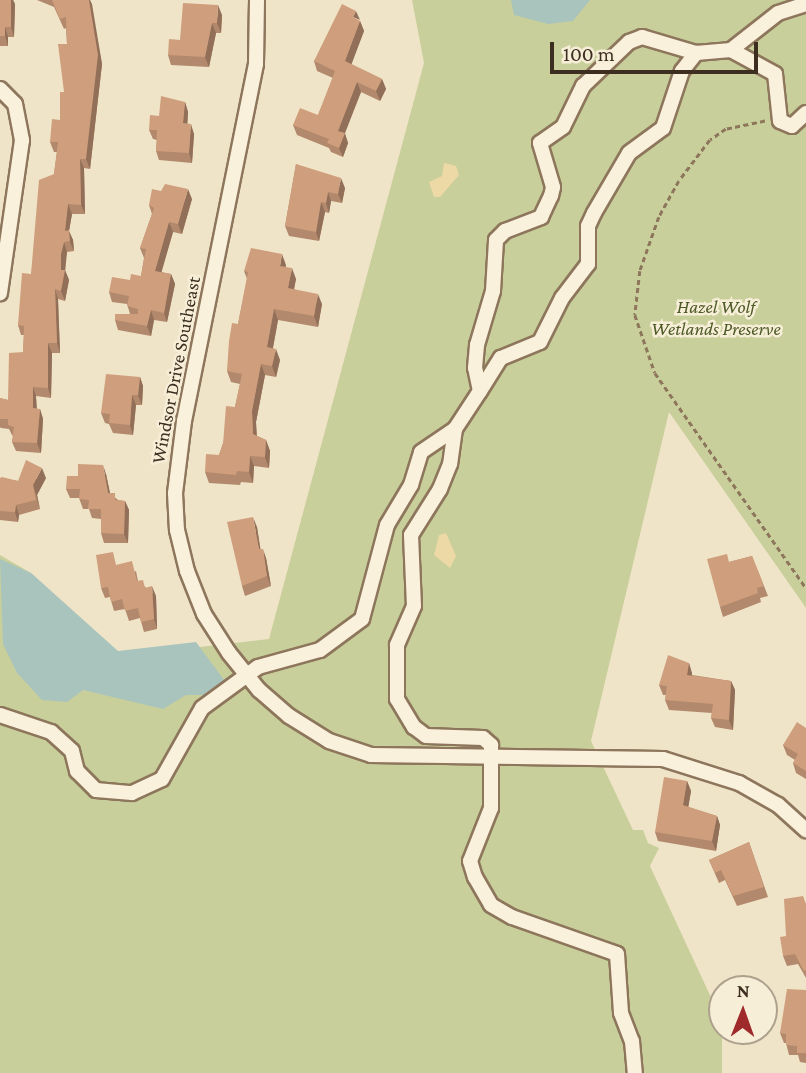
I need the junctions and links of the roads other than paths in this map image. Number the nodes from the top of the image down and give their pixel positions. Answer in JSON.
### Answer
{"nodes":[{"id":1,"x":257,"y":0,"type":"edge"},
{"id":2,"x":806,"y":4,"type":"edge"},
{"id":3,"x":731,"y":50,"type":"junction"},
{"id":4,"x":696,"y":53,"type":"junction"},
{"id":5,"x":5,"y":92,"type":"edge"},
{"id":6,"x":806,"y":113,"type":"edge"},
{"id":7,"x":0,"y":293,"type":"edge"},
{"id":8,"x":480,"y":391,"type":"junction"},
{"id":9,"x":455,"y":429,"type":"junction"},
{"id":10,"x":247,"y":676,"type":"junction"},
{"id":11,"x":0,"y":715,"type":"edge"},
{"id":12,"x":491,"y":757,"type":"junction"},
{"id":13,"x":806,"y":830,"type":"edge"},
{"id":14,"x":635,"y":1073,"type":"edge"}],
"edges":[{"from":1,"to":10,"type":"street","name":"Windsor Drive Southeast"},
{"from":2,"to":3,"type":"street"},
{"from":3,"to":4,"type":"street"},
{"from":3,"to":6,"type":"street"},
{"from":4,"to":8,"type":"street"},
{"from":4,"to":8,"type":"street"},
{"from":5,"to":7,"type":"street"},
{"from":8,"to":9,"type":"street"},
{"from":9,"to":10,"type":"street"},
{"from":9,"to":12,"type":"street"},
{"from":10,"to":11,"type":"street"},
{"from":10,"to":12,"type":"street","name":"Windsor Drive Southeast"},
{"from":12,"to":13,"type":"street","name":"Windsor Drive Southeast"},
{"from":12,"to":14,"type":"street"}]}
